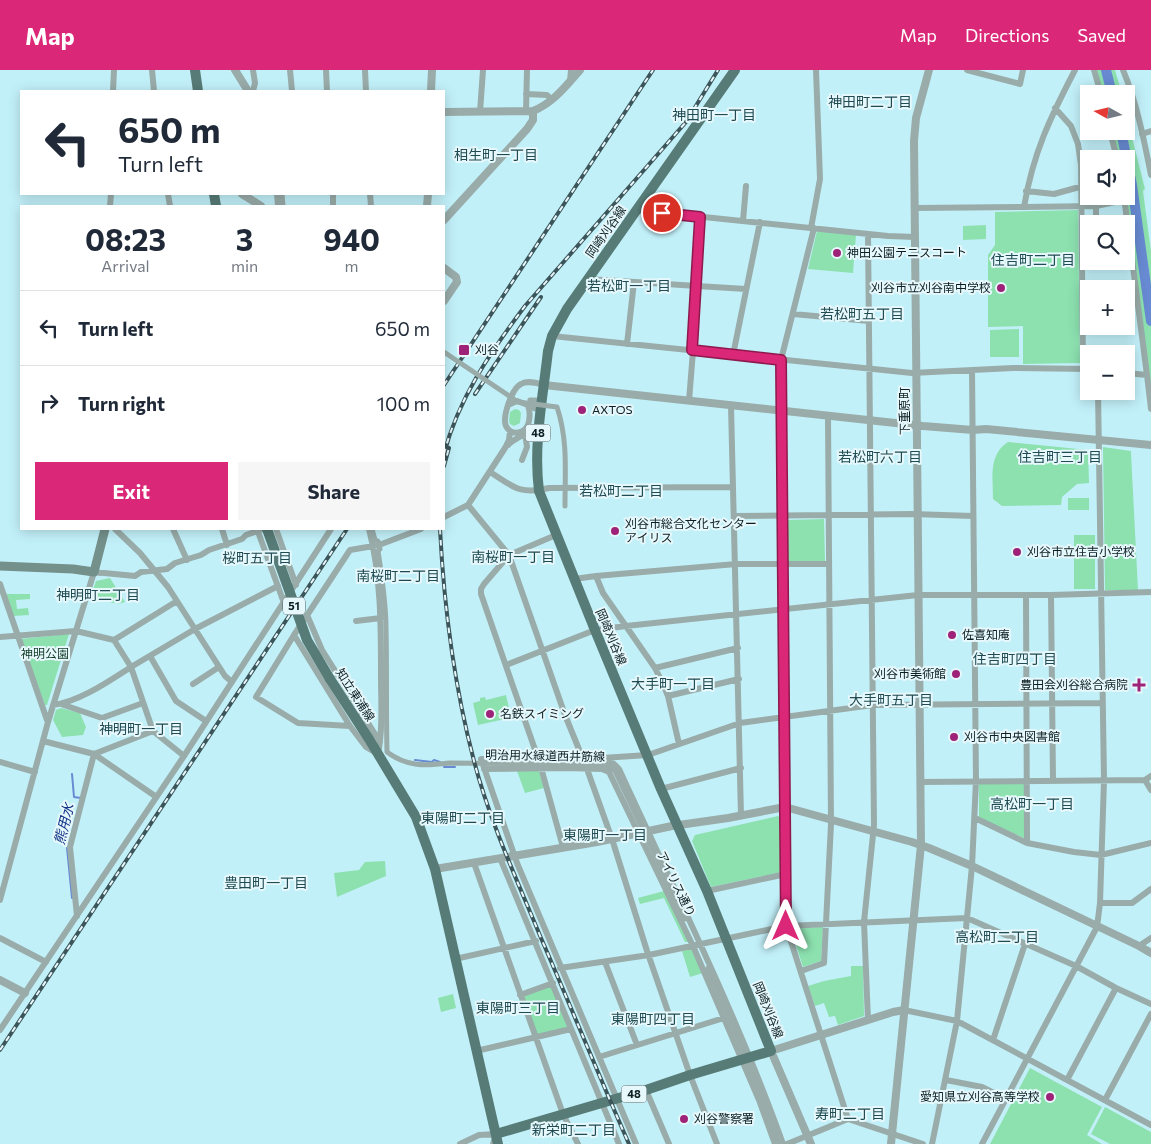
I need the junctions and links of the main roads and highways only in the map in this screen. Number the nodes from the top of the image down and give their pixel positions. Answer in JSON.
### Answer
{"nodes":[{"id":1,"x":195,"y":70,"type":"edge"},
{"id":2,"x":735,"y":70,"type":"edge"},
{"id":3,"x":198,"y":90,"type":"edge"},
{"id":4,"x":105,"y":530,"type":"edge"},
{"id":5,"x":261,"y":530,"type":"edge"},
{"id":6,"x":0,"y":566,"type":"edge"},
{"id":7,"x":496,"y":1141,"type":"edge"}],
"edges":[{"from":1,"to":3,"type":"main road"},
{"from":2,"to":7,"type":"main road","name":"岡崎刈谷線","number":"48"},
{"from":4,"to":6,"type":"main road"},
{"from":5,"to":7,"type":"main road","name":"知立東浦線","number":"51","bridge":true}]}
